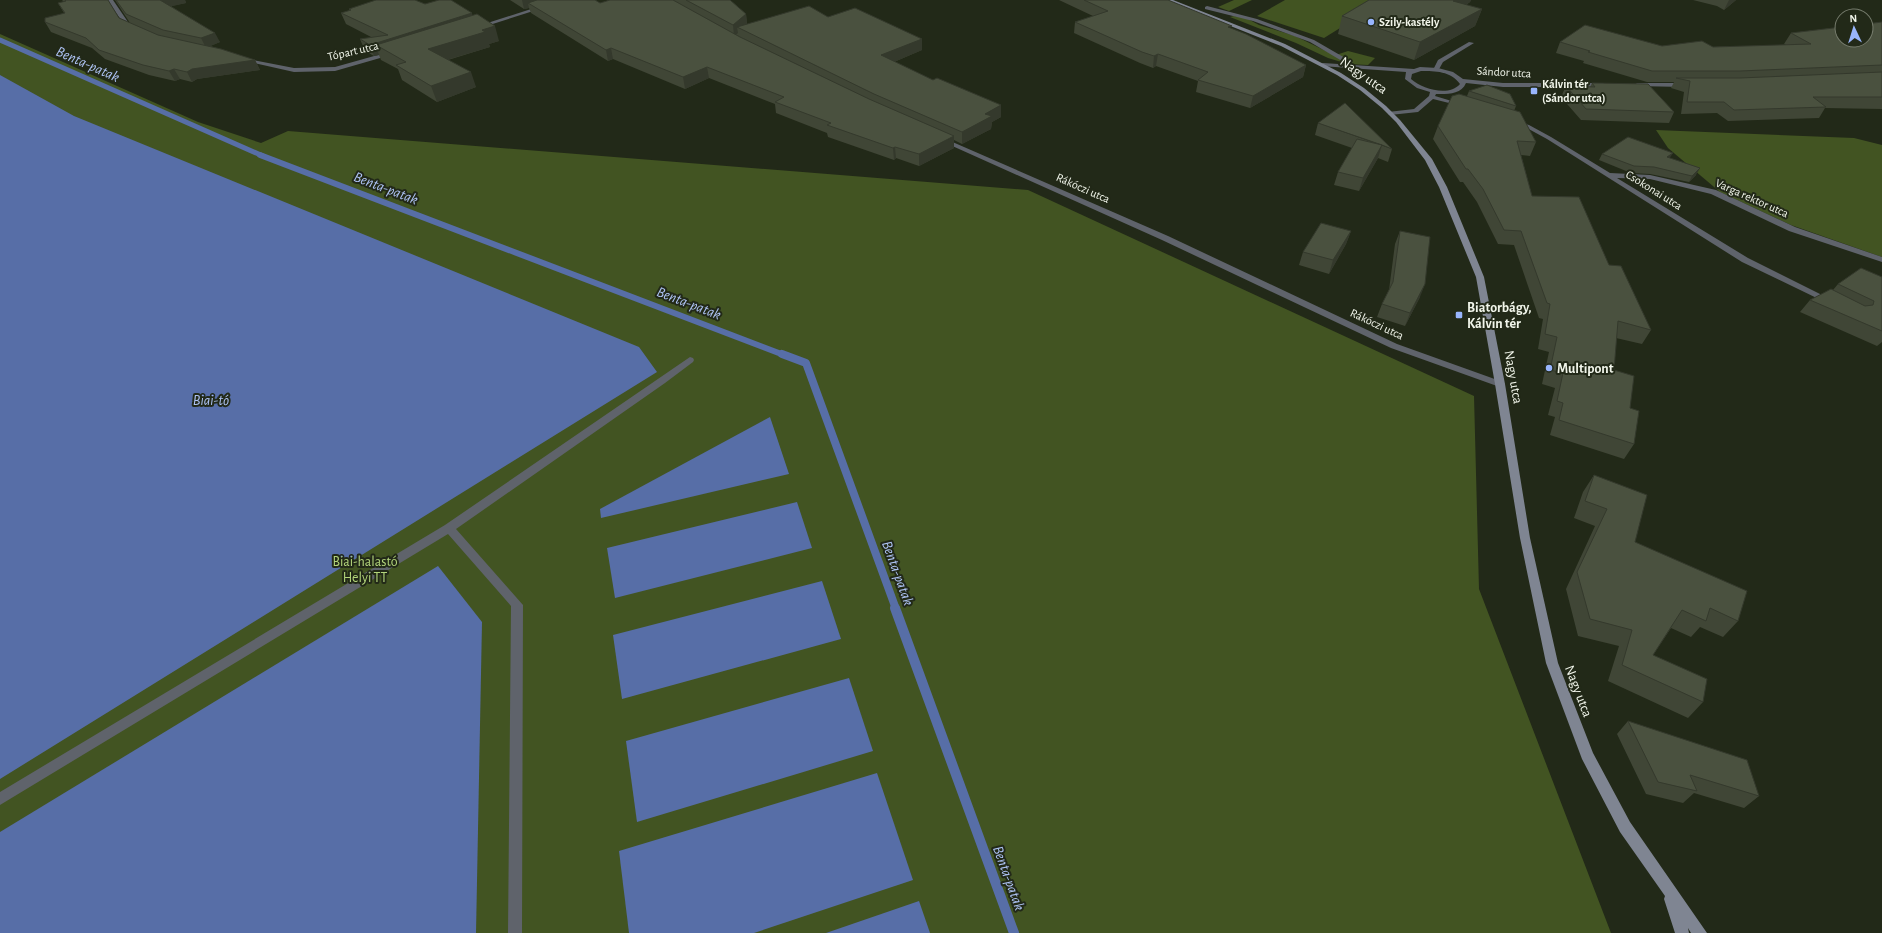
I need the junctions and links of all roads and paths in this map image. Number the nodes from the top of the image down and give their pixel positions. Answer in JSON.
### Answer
{"nodes":[{"id":1,"x":110,"y":0,"type":"edge"},
{"id":2,"x":565,"y":0,"type":"edge"},
{"id":3,"x":1168,"y":0,"type":"edge"},
{"id":4,"x":1207,"y":8,"type":"dead end"},
{"id":5,"x":474,"y":28,"type":"edge"},
{"id":6,"x":140,"y":31,"type":"edge"},
{"id":7,"x":1471,"y":43,"type":"dead end"},
{"id":8,"x":402,"y":50,"type":"edge"},
{"id":9,"x":235,"y":58,"type":"edge"},
{"id":10,"x":1323,"y":65,"type":"junction"},
{"id":11,"x":1351,"y":66,"type":"junction"},
{"id":12,"x":1436,"y":70,"type":"junction"},
{"id":13,"x":1414,"y":71,"type":"junction"},
{"id":14,"x":1462,"y":81,"type":"junction"},
{"id":15,"x":1694,"y":85,"type":"edge"},
{"id":16,"x":1607,"y":86,"type":"edge"},
{"id":17,"x":1631,"y":86,"type":"edge"},
{"id":18,"x":1432,"y":94,"type":"junction"},
{"id":19,"x":1474,"y":109,"type":"edge"},
{"id":20,"x":1390,"y":113,"type":"junction"},
{"id":21,"x":1512,"y":121,"type":"edge"},
{"id":22,"x":936,"y":136,"type":"edge"},
{"id":23,"x":1608,"y":175,"type":"junction"},
{"id":24,"x":1882,"y":260,"type":"edge"},
{"id":25,"x":1838,"y":305,"type":"edge"},
{"id":26,"x":690,"y":360,"type":"dead end"},
{"id":27,"x":1500,"y":384,"type":"junction"},
{"id":28,"x":450,"y":528,"type":"junction"},
{"id":29,"x":0,"y":799,"type":"edge"},
{"id":30,"x":1668,"y":889,"type":"junction"},
{"id":31,"x":516,"y":933,"type":"edge"},
{"id":32,"x":1682,"y":933,"type":"edge"},
{"id":33,"x":1700,"y":933,"type":"edge"}],
"edges":[{"from":1,"to":6,"type":"street"},
{"from":2,"to":5,"type":"street"},
{"from":3,"to":10,"type":"main road","name":"Nagy utca"},
{"from":4,"to":11,"type":"street"},
{"from":7,"to":12,"type":"street"},
{"from":8,"to":9,"type":"street","name":"Tópart utca"},
{"from":10,"to":11,"type":"street"},
{"from":10,"to":20,"type":"main road","name":"Nagy utca"},
{"from":11,"to":13,"type":"street"},
{"from":12,"to":13,"type":"street"},
{"from":12,"to":14,"type":"street"},
{"from":13,"to":18,"type":"street"},
{"from":14,"to":16,"type":"street","name":"Sándor utca"},
{"from":14,"to":18,"type":"street"},
{"from":15,"to":17,"type":"street"},
{"from":18,"to":19,"type":"street"},
{"from":18,"to":20,"type":"street"},
{"from":20,"to":27,"type":"main road","name":"Nagy utca"},
{"from":21,"to":23,"type":"street","name":"Csokonai utca"},
{"from":22,"to":27,"type":"street","name":"Rákóczi utca"},
{"from":23,"to":24,"type":"street","name":"Varga rektor utca"},
{"from":23,"to":25,"type":"street","name":"Csokonai utca"},
{"from":26,"to":28,"type":"street"},
{"from":27,"to":30,"type":"main road","name":"Nagy utca"},
{"from":28,"to":29,"type":"street"},
{"from":28,"to":31,"type":"street"},
{"from":30,"to":32,"type":"main road"},
{"from":30,"to":33,"type":"main road","name":"Nagy utca"}]}
